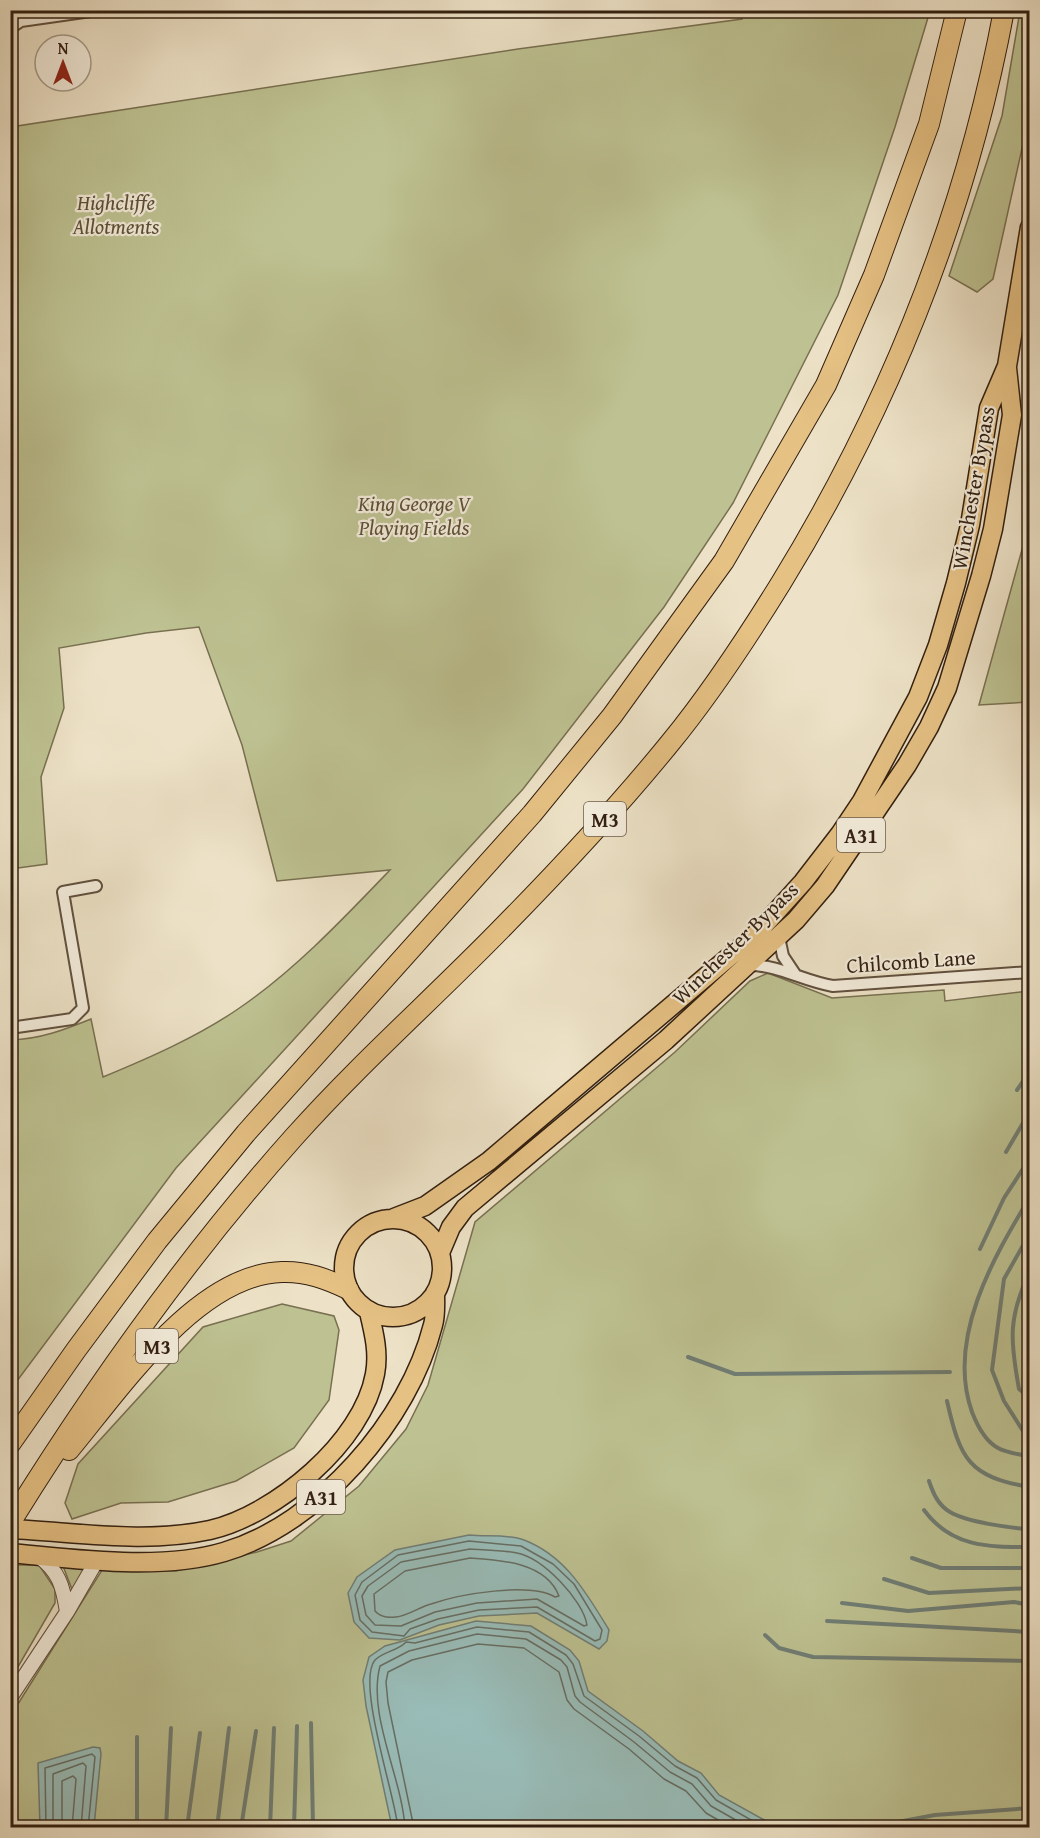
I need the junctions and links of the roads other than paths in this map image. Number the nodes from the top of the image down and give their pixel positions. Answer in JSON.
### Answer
{"nodes":[{"id":1,"x":98,"y":10,"type":"edge"},
{"id":2,"x":957,"y":10,"type":"edge"},
{"id":3,"x":1004,"y":10,"type":"edge"},
{"id":4,"x":20,"y":16,"type":"edge"},
{"id":5,"x":10,"y":28,"type":"edge"},
{"id":6,"x":1029,"y":227,"type":"edge"},
{"id":7,"x":1007,"y":366,"type":"junction"},
{"id":8,"x":96,"y":886,"type":"dead end"},
{"id":9,"x":779,"y":937,"type":"junction"},
{"id":10,"x":749,"y":965,"type":"junction"},
{"id":11,"x":1029,"y":972,"type":"edge"},
{"id":12,"x":797,"y":977,"type":"junction"},
{"id":13,"x":10,"y":1028,"type":"edge"},
{"id":14,"x":394,"y":1218,"type":"junction"},
{"id":15,"x":440,"y":1253,"type":"junction"},
{"id":16,"x":348,"y":1289,"type":"junction"},
{"id":17,"x":435,"y":1293,"type":"junction"},
{"id":18,"x":369,"y":1312,"type":"junction"},
{"id":19,"x":10,"y":1444,"type":"edge"},
{"id":20,"x":13,"y":1522,"type":"edge"},
{"id":21,"x":10,"y":1553,"type":"edge"},
{"id":22,"x":38,"y":1556,"type":"junction"},
{"id":23,"x":97,"y":1560,"type":"junction"},
{"id":24,"x":67,"y":1612,"type":"junction"},
{"id":25,"x":10,"y":1698,"type":"edge"}],
"edges":[{"from":1,"to":4,"type":"street"},
{"from":2,"to":19,"type":"highway"},
{"from":3,"to":20,"type":"highway","number":"M3"},
{"from":4,"to":5,"type":"street"},
{"from":6,"to":7,"type":"highway","number":"A31"},
{"from":7,"to":9,"type":"highway","name":"Winchester Bypass","number":"A31"},
{"from":7,"to":14,"type":"highway","name":"Winchester Bypass","number":"A31"},
{"from":8,"to":13,"type":"street"},
{"from":9,"to":10,"type":"highway","name":"Winchester Bypass","number":"A31"},
{"from":9,"to":12,"type":"street"},
{"from":10,"to":12,"type":"street","name":"Chilcomb Lane"},
{"from":10,"to":15,"type":"highway","name":"Winchester Bypass","number":"A31"},
{"from":11,"to":12,"type":"street","name":"Chilcomb Lane"},
{"from":14,"to":15,"type":"highway"},
{"from":14,"to":16,"type":"highway"},
{"from":15,"to":17,"type":"highway"},
{"from":16,"to":18,"type":"highway"},
{"from":16,"to":20,"type":"highway","number":"M3"},
{"from":17,"to":18,"type":"highway"},
{"from":17,"to":23,"type":"highway","number":"A31"},
{"from":18,"to":20,"type":"highway","number":"A31"},
{"from":21,"to":22,"type":"highway","number":"A31"},
{"from":22,"to":23,"type":"highway","number":"A31"},
{"from":22,"to":24,"type":"street"},
{"from":23,"to":24,"type":"street"},
{"from":24,"to":25,"type":"street"}]}
